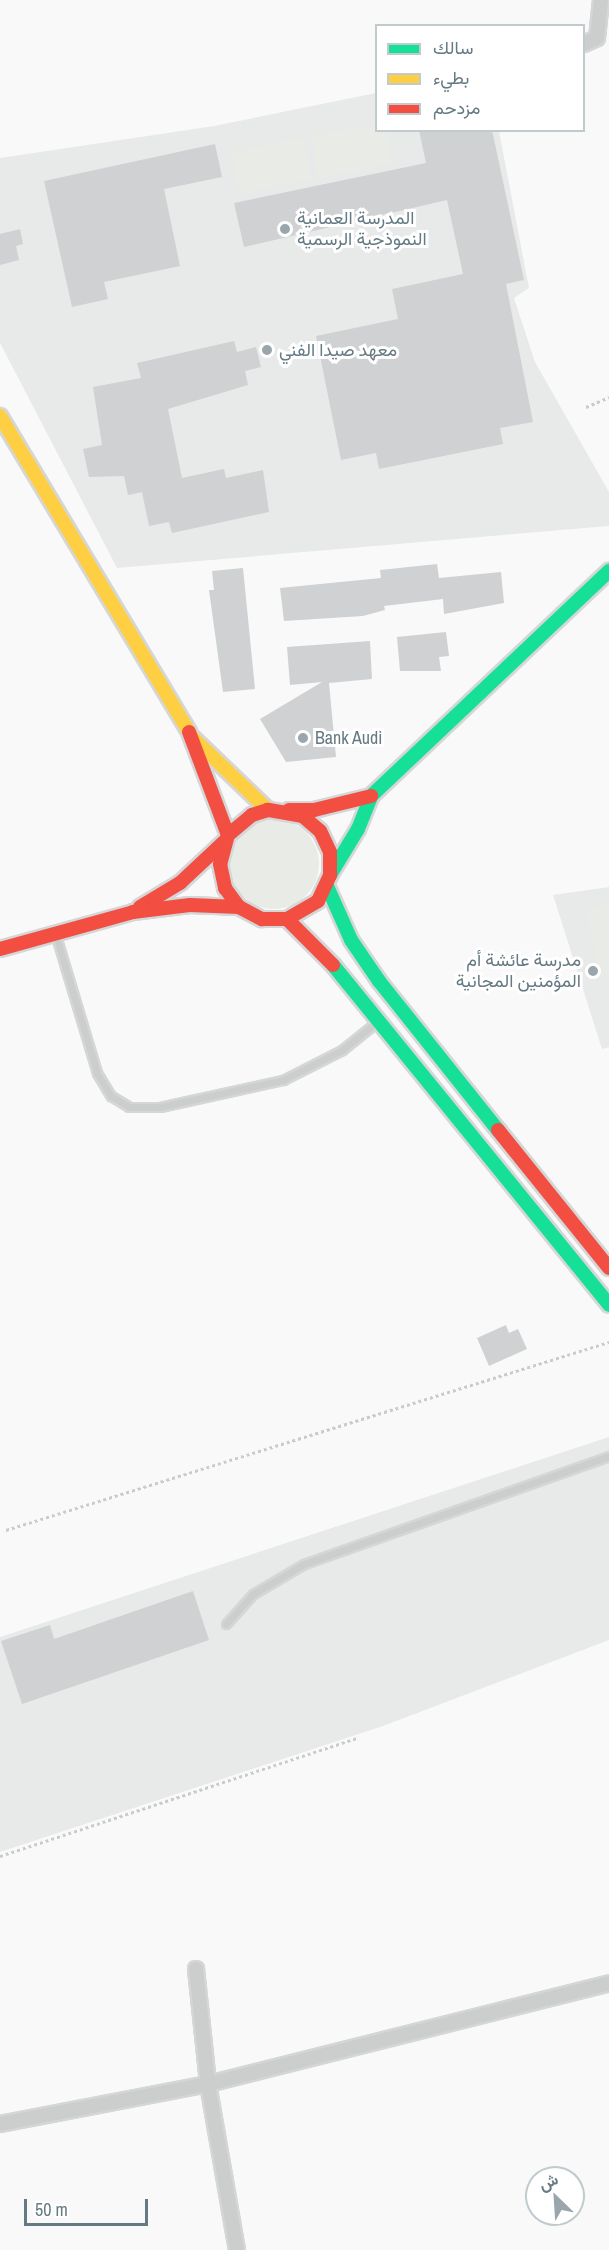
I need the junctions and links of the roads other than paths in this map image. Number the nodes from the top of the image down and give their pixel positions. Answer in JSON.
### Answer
{"nodes":[{"id":1,"x":601,"y":0,"type":"edge"},
{"id":2,"x":585,"y":44,"type":"edge"},
{"id":3,"x":0,"y":416,"type":"edge"},
{"id":4,"x":609,"y":571,"type":"edge"},
{"id":5,"x":191,"y":736,"type":"junction"},
{"id":6,"x":371,"y":796,"type":"junction"},
{"id":7,"x":274,"y":810,"type":"junction"},
{"id":8,"x":227,"y":838,"type":"junction"},
{"id":9,"x":329,"y":880,"type":"junction"},
{"id":10,"x":239,"y":907,"type":"junction"},
{"id":11,"x":133,"y":912,"type":"junction"},
{"id":12,"x":287,"y":919,"type":"junction"},
{"id":13,"x":55,"y":934,"type":"junction"},
{"id":14,"x":0,"y":949,"type":"edge"},
{"id":15,"x":378,"y":1020,"type":"junction"},
{"id":16,"x":609,"y":1268,"type":"edge"},
{"id":17,"x":609,"y":1305,"type":"edge"},
{"id":18,"x":609,"y":1456,"type":"edge"},
{"id":19,"x":226,"y":1624,"type":"dead end"},
{"id":20,"x":196,"y":1969,"type":"dead end"},
{"id":21,"x":609,"y":1983,"type":"edge"},
{"id":22,"x":208,"y":2084,"type":"junction"},
{"id":23,"x":0,"y":2124,"type":"edge"},
{"id":24,"x":237,"y":2250,"type":"edge"}],
"edges":[{"from":1,"to":2,"type":"street"},
{"from":3,"to":5,"type":"main road"},
{"from":4,"to":6,"type":"main road"},
{"from":5,"to":7,"type":"main road"},
{"from":5,"to":8,"type":"main road"},
{"from":6,"to":7,"type":"main road"},
{"from":6,"to":9,"type":"main road"},
{"from":7,"to":8,"type":"main road"},
{"from":7,"to":9,"type":"main road"},
{"from":8,"to":10,"type":"main road"},
{"from":8,"to":11,"type":"main road"},
{"from":9,"to":12,"type":"main road"},
{"from":9,"to":16,"type":"main road"},
{"from":10,"to":11,"type":"main road"},
{"from":10,"to":12,"type":"main road"},
{"from":11,"to":13,"type":"main road"},
{"from":12,"to":15,"type":"main road"},
{"from":13,"to":14,"type":"main road"},
{"from":13,"to":15,"type":"lane"},
{"from":15,"to":17,"type":"main road"},
{"from":18,"to":19,"type":"lane"},
{"from":20,"to":22,"type":"street"},
{"from":21,"to":22,"type":"street"},
{"from":22,"to":23,"type":"street"},
{"from":22,"to":24,"type":"street"}]}
